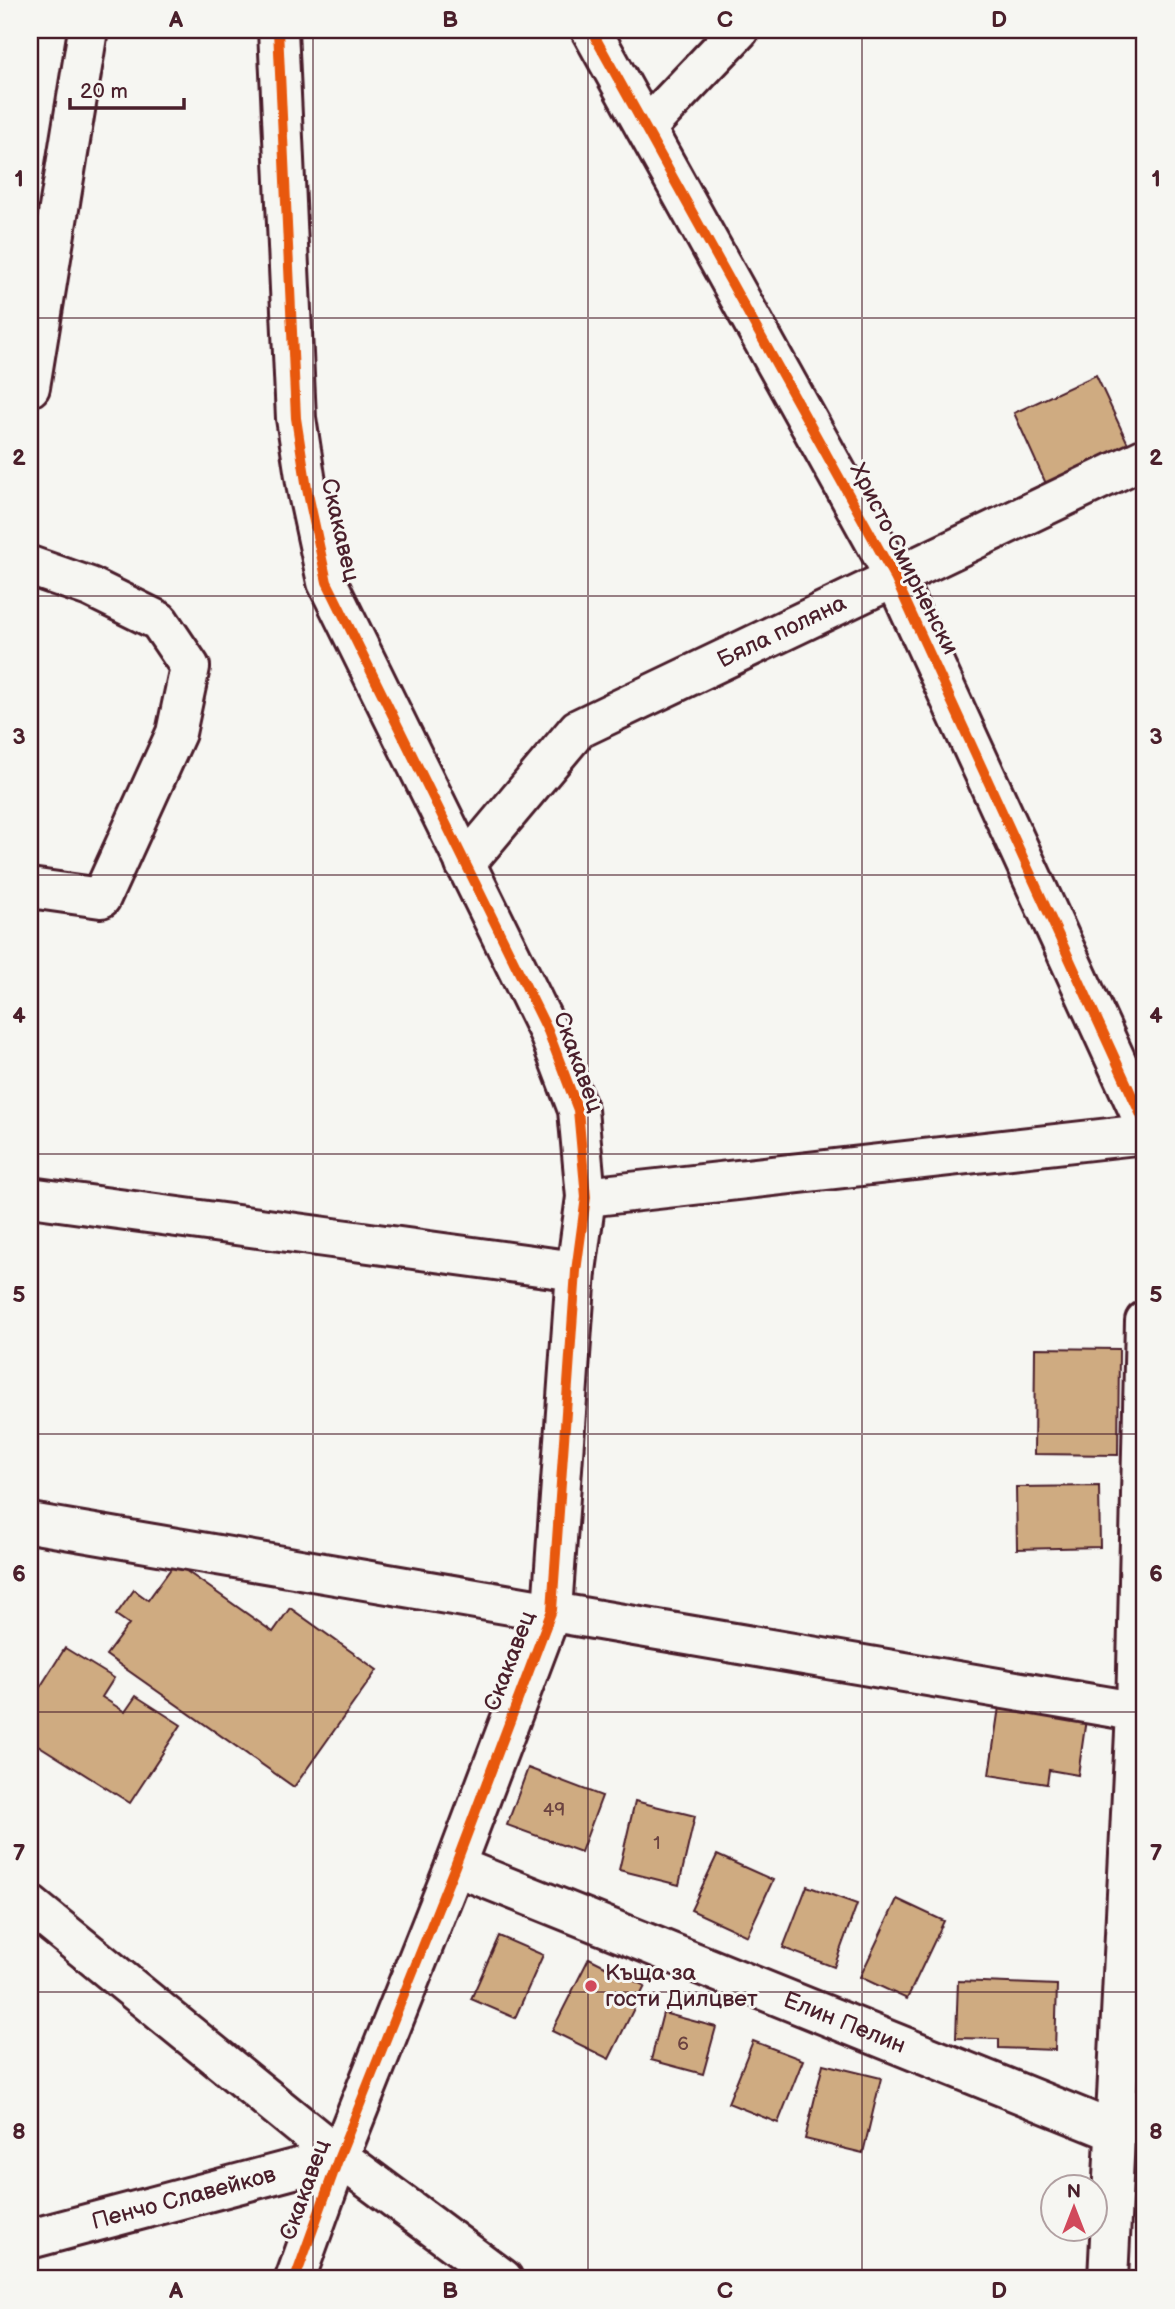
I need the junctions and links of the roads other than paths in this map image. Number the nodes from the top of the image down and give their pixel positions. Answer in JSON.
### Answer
{"nodes":[{"id":1,"x":88,"y":30,"type":"edge"},
{"id":2,"x":278,"y":30,"type":"edge"},
{"id":3,"x":591,"y":30,"type":"edge"},
{"id":4,"x":739,"y":30,"type":"edge"},
{"id":5,"x":646,"y":128,"type":"junction"},
{"id":6,"x":30,"y":387,"type":"edge"},
{"id":7,"x":1145,"y":458,"type":"edge"},
{"id":8,"x":30,"y":566,"type":"edge"},
{"id":9,"x":895,"y":578,"type":"junction"},
{"id":10,"x":465,"y":864,"type":"junction"},
{"id":11,"x":30,"y":888,"type":"edge"},
{"id":12,"x":1145,"y":1124,"type":"edge"},
{"id":13,"x":1145,"y":1134,"type":"edge"},
{"id":14,"x":30,"y":1197,"type":"edge"},
{"id":15,"x":586,"y":1197,"type":"junction"},
{"id":16,"x":576,"y":1271,"type":"junction"},
{"id":17,"x":1145,"y":1321,"type":"edge"},
{"id":18,"x":30,"y":1522,"type":"edge"},
{"id":19,"x":552,"y":1610,"type":"junction"},
{"id":20,"x":1140,"y":1712,"type":"edge"},
{"id":21,"x":455,"y":1866,"type":"junction"},
{"id":22,"x":30,"y":1905,"type":"edge"},
{"id":23,"x":1116,"y":2132,"type":"junction"},
{"id":24,"x":339,"y":2157,"type":"junction"},
{"id":25,"x":30,"y":2239,"type":"edge"},
{"id":26,"x":295,"y":2279,"type":"edge"},
{"id":27,"x":503,"y":2279,"type":"edge"},
{"id":28,"x":1108,"y":2279,"type":"edge"}],
"edges":[{"from":1,"to":6,"type":"street"},
{"from":2,"to":10,"type":"street","name":"Скакавец"},
{"from":3,"to":5,"type":"street","name":"Христо Смирненски"},
{"from":4,"to":5,"type":"street"},
{"from":5,"to":9,"type":"street","name":"Христо Смирненски"},
{"from":7,"to":9,"type":"street","name":"Бяла поляна"},
{"from":8,"to":11,"type":"street"},
{"from":9,"to":10,"type":"street","name":"Бяла поляна"},
{"from":9,"to":12,"type":"street","name":"Христо Смирненски"},
{"from":10,"to":15,"type":"street","name":"Скакавец"},
{"from":13,"to":15,"type":"street"},
{"from":14,"to":16,"type":"street"},
{"from":15,"to":16,"type":"street","name":"Скакавец"},
{"from":16,"to":19,"type":"street","name":"Скакавец"},
{"from":17,"to":20,"type":"street"},
{"from":18,"to":19,"type":"street"},
{"from":19,"to":20,"type":"street"},
{"from":19,"to":21,"type":"street","name":"Скакавец"},
{"from":20,"to":23,"type":"street"},
{"from":21,"to":23,"type":"street","name":"Елин Пелин"},
{"from":21,"to":24,"type":"street","name":"Скакавец"},
{"from":22,"to":24,"type":"street"},
{"from":23,"to":28,"type":"street"},
{"from":24,"to":25,"type":"street","name":"Пенчо Славейков"},
{"from":24,"to":26,"type":"street","name":"Скакавец"},
{"from":24,"to":27,"type":"street"}]}
